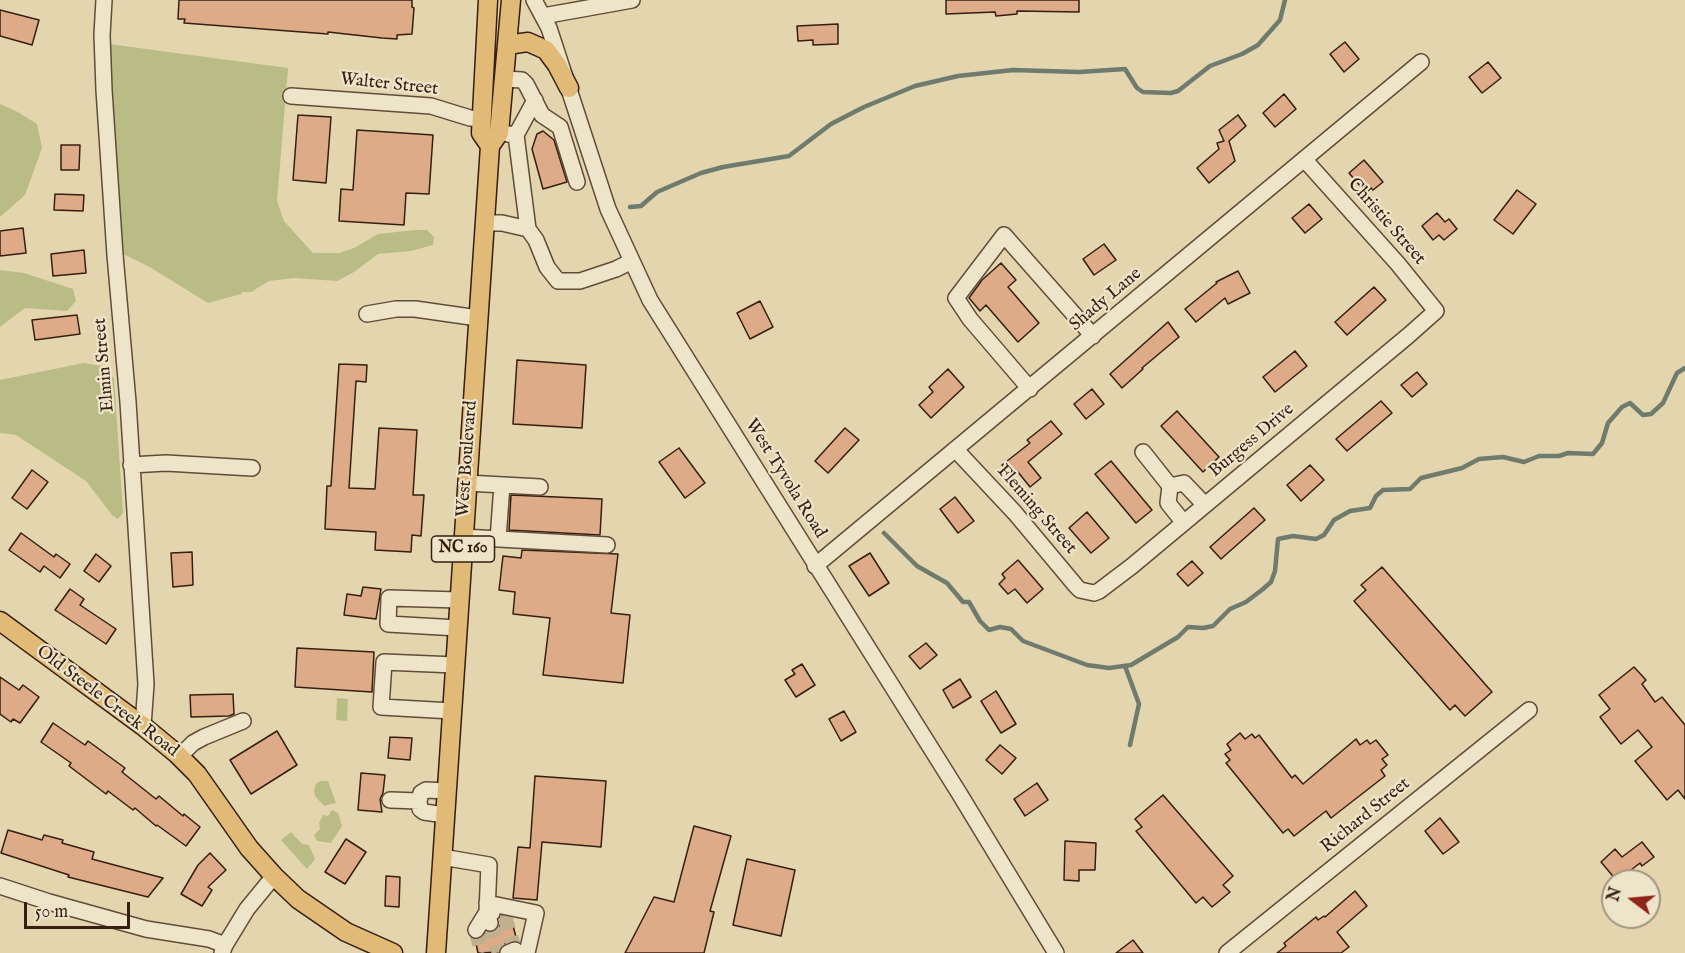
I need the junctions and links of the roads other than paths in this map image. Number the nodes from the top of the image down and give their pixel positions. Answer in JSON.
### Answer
{"nodes":[{"id":1,"x":104,"y":0,"type":"edge"},
{"id":2,"x":488,"y":0,"type":"edge"},
{"id":3,"x":511,"y":0,"type":"edge"},
{"id":4,"x":534,"y":0,"type":"edge"},
{"id":5,"x":632,"y":0,"type":"edge"},
{"id":6,"x":543,"y":16,"type":"junction"},
{"id":7,"x":507,"y":45,"type":"junction"},
{"id":8,"x":1421,"y":62,"type":"dead end"},
{"id":9,"x":504,"y":79,"type":"junction"},
{"id":10,"x":569,"y":88,"type":"junction"},
{"id":11,"x":291,"y":96,"type":"dead end"},
{"id":12,"x":535,"y":100,"type":"junction"},
{"id":13,"x":481,"y":119,"type":"junction"},
{"id":14,"x":502,"y":138,"type":"junction"},
{"id":15,"x":1304,"y":159,"type":"junction"},
{"id":16,"x":577,"y":182,"type":"dead end"},
{"id":17,"x":484,"y":223,"type":"junction"},
{"id":18,"x":528,"y":229,"type":"junction"},
{"id":19,"x":632,"y":261,"type":"junction"},
{"id":20,"x":1436,"y":311,"type":"joint"},
{"id":21,"x":367,"y":314,"type":"dead end"},
{"id":22,"x":477,"y":318,"type":"junction"},
{"id":23,"x":1093,"y":336,"type":"junction"},
{"id":24,"x":1030,"y":389,"type":"junction"},
{"id":25,"x":956,"y":450,"type":"junction"},
{"id":26,"x":1143,"y":452,"type":"dead end"},
{"id":27,"x":131,"y":465,"type":"junction"},
{"id":28,"x":252,"y":468,"type":"dead end"},
{"id":29,"x":467,"y":483,"type":"junction"},
{"id":30,"x":502,"y":485,"type":"junction"},
{"id":31,"x":1170,"y":486,"type":"junction"},
{"id":32,"x":540,"y":487,"type":"dead end"},
{"id":33,"x":1205,"y":505,"type":"junction"},
{"id":34,"x":1184,"y":523,"type":"junction"},
{"id":35,"x":463,"y":537,"type":"junction"},
{"id":36,"x":498,"y":539,"type":"junction"},
{"id":37,"x":607,"y":544,"type":"dead end"},
{"id":38,"x":815,"y":566,"type":"junction"},
{"id":39,"x":1089,"y":593,"type":"joint"},
{"id":40,"x":459,"y":600,"type":"junction"},
{"id":41,"x":0,"y":621,"type":"edge"},
{"id":42,"x":458,"y":628,"type":"junction"},
{"id":43,"x":455,"y":665,"type":"junction"},
{"id":44,"x":1529,"y":710,"type":"dead end"},
{"id":45,"x":452,"y":711,"type":"junction"},
{"id":46,"x":243,"y":721,"type":"dead end"},
{"id":47,"x":143,"y":726,"type":"junction"},
{"id":48,"x":180,"y":756,"type":"junction"},
{"id":49,"x":447,"y":790,"type":"junction"},
{"id":50,"x":390,"y":800,"type":"dead end"},
{"id":51,"x":419,"y":801,"type":"junction"},
{"id":52,"x":445,"y":815,"type":"junction"},
{"id":53,"x":442,"y":857,"type":"junction"},
{"id":54,"x":274,"y":876,"type":"junction"},
{"id":55,"x":0,"y":886,"type":"edge"},
{"id":56,"x":488,"y":913,"type":"junction"},
{"id":57,"x":504,"y":915,"type":"dead end"},
{"id":58,"x":476,"y":930,"type":"dead end"},
{"id":59,"x":224,"y":949,"type":"edge"},
{"id":60,"x":510,"y":952,"type":"edge"},
{"id":61,"x":393,"y":953,"type":"edge"},
{"id":62,"x":436,"y":953,"type":"edge"},
{"id":63,"x":1056,"y":953,"type":"edge"},
{"id":64,"x":1227,"y":953,"type":"edge"}],
"edges":[{"from":1,"to":27,"type":"street","name":"Elmin Street"},
{"from":2,"to":13,"type":"main road","name":"West Boulevard","number":"NC 160"},
{"from":3,"to":7,"type":"main road","name":"West Boulevard","number":"NC 160"},
{"from":4,"to":6,"type":"street","name":"West Tyvola Road"},
{"from":5,"to":6,"type":"street"},
{"from":6,"to":10,"type":"street","name":"West Tyvola Road"},
{"from":7,"to":9,"type":"main road","name":"West Boulevard","number":"NC 160"},
{"from":7,"to":10,"type":"main road"},
{"from":8,"to":15,"type":"street","name":"Shady Lane"},
{"from":9,"to":12,"type":"street"},
{"from":9,"to":14,"type":"main road","name":"West Boulevard","number":"NC 160"},
{"from":10,"to":19,"type":"street","name":"West Tyvola Road"},
{"from":11,"to":13,"type":"street","name":"Walter Street"},
{"from":12,"to":14,"type":"street"},
{"from":12,"to":16,"type":"street"},
{"from":13,"to":14,"type":"main road","name":"West Boulevard","number":"NC 160"},
{"from":14,"to":17,"type":"main road","name":"West Boulevard","number":"NC 160"},
{"from":14,"to":18,"type":"street"},
{"from":15,"to":20,"type":"street","name":"Christie Street"},
{"from":15,"to":23,"type":"street","name":"Shady Lane"},
{"from":17,"to":18,"type":"street"},
{"from":17,"to":22,"type":"main road","name":"West Boulevard","number":"NC 160"},
{"from":18,"to":19,"type":"street"},
{"from":19,"to":38,"type":"street","name":"West Tyvola Road"},
{"from":20,"to":33,"type":"street","name":"Burgess Drive"},
{"from":21,"to":22,"type":"street"},
{"from":22,"to":29,"type":"main road","name":"West Boulevard","number":"NC 160"},
{"from":23,"to":24,"type":"street","name":"Shady Lane"},
{"from":23,"to":24,"type":"street"},
{"from":24,"to":25,"type":"street","name":"Shady Lane"},
{"from":25,"to":38,"type":"street","name":"Shady Lane"},
{"from":25,"to":39,"type":"street","name":"Fleming Street"},
{"from":26,"to":31,"type":"street"},
{"from":27,"to":28,"type":"street"},
{"from":27,"to":47,"type":"street","name":"Elmin Street"},
{"from":29,"to":30,"type":"street"},
{"from":29,"to":35,"type":"main road","name":"West Boulevard","number":"NC 160"},
{"from":30,"to":32,"type":"street"},
{"from":30,"to":36,"type":"street"},
{"from":31,"to":33,"type":"street"},
{"from":31,"to":34,"type":"street"},
{"from":33,"to":34,"type":"street","name":"Burgess Drive"},
{"from":34,"to":39,"type":"street","name":"Burgess Drive"},
{"from":35,"to":36,"type":"street"},
{"from":35,"to":40,"type":"main road","name":"West Boulevard","number":"NC 160"},
{"from":36,"to":37,"type":"street"},
{"from":38,"to":63,"type":"street","name":"West Tyvola Road"},
{"from":40,"to":42,"type":"main road","name":"West Boulevard","number":"NC 160"},
{"from":40,"to":42,"type":"street"},
{"from":41,"to":47,"type":"main road","name":"Old Steele Creek Road"},
{"from":42,"to":43,"type":"main road","name":"West Boulevard","number":"NC 160"},
{"from":43,"to":45,"type":"main road","name":"West Boulevard","number":"NC 160"},
{"from":43,"to":45,"type":"street"},
{"from":44,"to":64,"type":"street","name":"Richard Street"},
{"from":45,"to":49,"type":"main road","name":"West Boulevard","number":"NC 160"},
{"from":46,"to":48,"type":"street"},
{"from":47,"to":48,"type":"main road","name":"Old Steele Creek Road"},
{"from":48,"to":54,"type":"main road","name":"Old Steele Creek Road"},
{"from":49,"to":51,"type":"street"},
{"from":49,"to":52,"type":"main road","name":"West Boulevard","number":"NC 160"},
{"from":50,"to":51,"type":"street"},
{"from":51,"to":52,"type":"street"},
{"from":52,"to":53,"type":"main road","name":"West Boulevard","number":"NC 160"},
{"from":53,"to":56,"type":"street"},
{"from":53,"to":62,"type":"main road","name":"West Boulevard","number":"NC 160"},
{"from":54,"to":59,"type":"street"},
{"from":54,"to":61,"type":"main road","name":"Old Steele Creek Road"},
{"from":55,"to":59,"type":"street"},
{"from":56,"to":57,"type":"street"},
{"from":56,"to":58,"type":"street"},
{"from":56,"to":60,"type":"street"}]}
